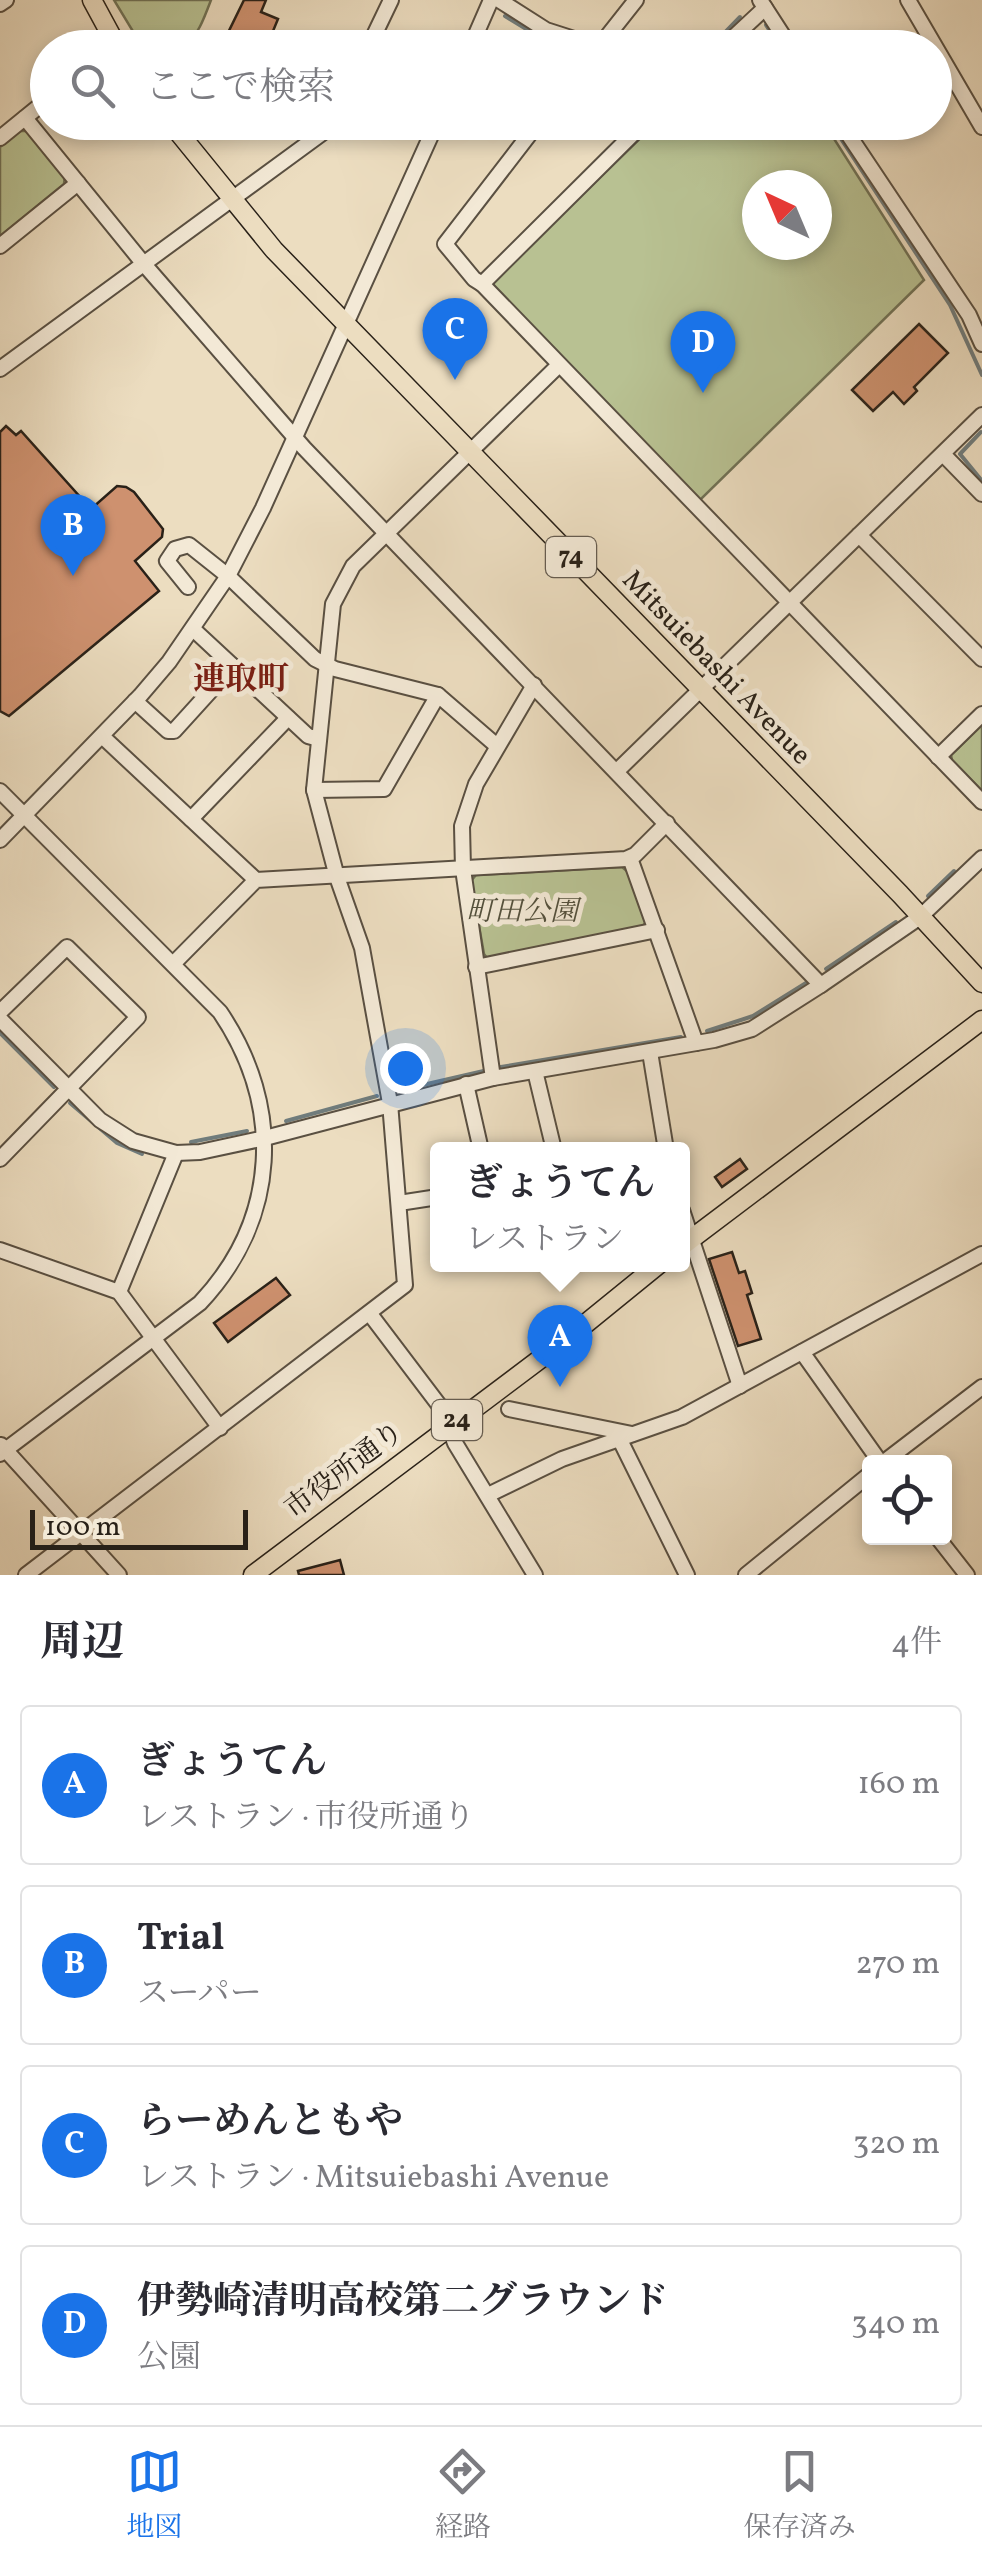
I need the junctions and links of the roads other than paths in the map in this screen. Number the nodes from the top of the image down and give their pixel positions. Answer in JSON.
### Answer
{"nodes":[{"id":1,"x":92,"y":0,"type":"edge"},
{"id":2,"x":391,"y":0,"type":"edge"},
{"id":3,"x":491,"y":0,"type":"edge"},
{"id":4,"x":499,"y":0,"type":"edge"},
{"id":5,"x":636,"y":0,"type":"edge"},
{"id":6,"x":911,"y":1,"type":"edge"},
{"id":7,"x":762,"y":4,"type":"edge"},
{"id":8,"x":106,"y":30,"type":"edge"},
{"id":9,"x":377,"y":30,"type":"edge"},
{"id":10,"x":478,"y":30,"type":"edge"},
{"id":11,"x":546,"y":30,"type":"edge"},
{"id":12,"x":613,"y":30,"type":"edge"},
{"id":13,"x":738,"y":30,"type":"edge"},
{"id":14,"x":779,"y":30,"type":"edge"},
{"id":15,"x":927,"y":30,"type":"edge"},
{"id":16,"x":952,"y":73,"type":"edge"},
{"id":17,"x":30,"y":114,"type":"edge"},
{"id":18,"x":25,"y":118,"type":"junction"},
{"id":19,"x":30,"y":124,"type":"edge"},
{"id":20,"x":982,"y":126,"type":"edge"},
{"id":21,"x":0,"y":138,"type":"edge"},
{"id":22,"x":43,"y":140,"type":"edge"},
{"id":23,"x":184,"y":140,"type":"edge"},
{"id":24,"x":315,"y":140,"type":"edge"},
{"id":25,"x":429,"y":140,"type":"edge"},
{"id":26,"x":525,"y":140,"type":"edge"},
{"id":27,"x":628,"y":140,"type":"edge"},
{"id":28,"x":853,"y":140,"type":"edge"},
{"id":29,"x":78,"y":183,"type":"junction"},
{"id":30,"x":230,"y":200,"type":"junction"},
{"id":31,"x":0,"y":246,"type":"edge"},
{"id":32,"x":143,"y":263,"type":"junction"},
{"id":33,"x":482,"y":284,"type":"junction"},
{"id":34,"x":975,"y":312,"type":"edge"},
{"id":35,"x":346,"y":325,"type":"junction"},
{"id":36,"x":982,"y":344,"type":"edge"},
{"id":37,"x":560,"y":364,"type":"junction"},
{"id":38,"x":0,"y":369,"type":"edge"},
{"id":39,"x":982,"y":416,"type":"edge"},
{"id":40,"x":295,"y":437,"type":"junction"},
{"id":41,"x":469,"y":452,"type":"junction"},
{"id":42,"x":943,"y":454,"type":"junction"},
{"id":43,"x":982,"y":494,"type":"edge"},
{"id":44,"x":386,"y":532,"type":"junction"},
{"id":45,"x":859,"y":535,"type":"junction"},
{"id":46,"x":228,"y":576,"type":"junction"},
{"id":47,"x":188,"y":587,"type":"dead end"},
{"id":48,"x":790,"y":603,"type":"junction"},
{"id":49,"x":193,"y":629,"type":"junction"},
{"id":50,"x":982,"y":659,"type":"edge"},
{"id":51,"x":233,"y":666,"type":"junction"},
{"id":52,"x":326,"y":666,"type":"junction"},
{"id":53,"x":534,"y":685,"type":"junction"},
{"id":54,"x":699,"y":691,"type":"junction"},
{"id":55,"x":438,"y":695,"type":"junction"},
{"id":56,"x":135,"y":702,"type":"junction"},
{"id":57,"x":982,"y":714,"type":"edge"},
{"id":58,"x":288,"y":718,"type":"junction"},
{"id":59,"x":102,"y":737,"type":"junction"},
{"id":60,"x":319,"y":739,"type":"junction"},
{"id":61,"x":497,"y":746,"type":"junction"},
{"id":62,"x":938,"y":757,"type":"junction"},
{"id":63,"x":617,"y":770,"type":"junction"},
{"id":64,"x":314,"y":790,"type":"junction"},
{"id":65,"x":0,"y":791,"type":"edge"},
{"id":66,"x":982,"y":802,"type":"edge"},
{"id":67,"x":24,"y":816,"type":"junction"},
{"id":68,"x":192,"y":820,"type":"junction"},
{"id":69,"x":668,"y":823,"type":"junction"},
{"id":70,"x":0,"y":840,"type":"edge"},
{"id":71,"x":630,"y":858,"type":"junction"},
{"id":72,"x":982,"y":858,"type":"edge"},
{"id":73,"x":464,"y":868,"type":"junction"},
{"id":74,"x":337,"y":877,"type":"junction"},
{"id":75,"x":256,"y":880,"type":"junction"},
{"id":76,"x":920,"y":916,"type":"junction"},
{"id":77,"x":656,"y":930,"type":"junction"},
{"id":78,"x":174,"y":963,"type":"junction"},
{"id":79,"x":476,"y":967,"type":"junction"},
{"id":80,"x":982,"y":983,"type":"edge"},
{"id":81,"x":822,"y":985,"type":"junction"},
{"id":82,"x":0,"y":1015,"type":"edge"},
{"id":83,"x":982,"y":1020,"type":"edge"},
{"id":84,"x":696,"y":1043,"type":"junction"},
{"id":85,"x":650,"y":1052,"type":"junction"},
{"id":86,"x":535,"y":1070,"type":"junction"},
{"id":87,"x":492,"y":1078,"type":"junction"},
{"id":88,"x":466,"y":1084,"type":"junction"},
{"id":89,"x":68,"y":1086,"type":"junction"},
{"id":90,"x":390,"y":1103,"type":"junction"},
{"id":91,"x":265,"y":1138,"type":"junction"},
{"id":92,"x":480,"y":1142,"type":"edge"},
{"id":93,"x":552,"y":1142,"type":"edge"},
{"id":94,"x":665,"y":1142,"type":"edge"},
{"id":95,"x":176,"y":1153,"type":"junction"},
{"id":96,"x":0,"y":1159,"type":"edge"},
{"id":97,"x":430,"y":1198,"type":"edge"},
{"id":98,"x":399,"y":1203,"type":"junction"},
{"id":99,"x":690,"y":1240,"type":"edge"},
{"id":100,"x":0,"y":1250,"type":"edge"},
{"id":101,"x":690,"y":1250,"type":"edge"},
{"id":102,"x":982,"y":1254,"type":"edge"},
{"id":103,"x":649,"y":1272,"type":"edge"},
{"id":104,"x":118,"y":1292,"type":"junction"},
{"id":105,"x":370,"y":1314,"type":"junction"},
{"id":106,"x":153,"y":1340,"type":"junction"},
{"id":107,"x":802,"y":1352,"type":"junction"},
{"id":108,"x":740,"y":1386,"type":"junction"},
{"id":109,"x":982,"y":1387,"type":"edge"},
{"id":110,"x":509,"y":1409,"type":"dead end"},
{"id":111,"x":449,"y":1426,"type":"junction"},
{"id":112,"x":220,"y":1428,"type":"junction"},
{"id":113,"x":626,"y":1438,"type":"junction"},
{"id":114,"x":2,"y":1449,"type":"edge"},
{"id":115,"x":877,"y":1455,"type":"edge"},
{"id":116,"x":891,"y":1455,"type":"edge"},
{"id":117,"x":862,"y":1481,"type":"edge"},
{"id":118,"x":488,"y":1495,"type":"junction"},
{"id":119,"x":81,"y":1533,"type":"junction"},
{"id":120,"x":943,"y":1545,"type":"edge"},
{"id":121,"x":982,"y":1570,"type":"edge"},
{"id":122,"x":26,"y":1575,"type":"edge"},
{"id":123,"x":119,"y":1575,"type":"edge"},
{"id":124,"x":253,"y":1575,"type":"edge"},
{"id":125,"x":536,"y":1575,"type":"edge"},
{"id":126,"x":687,"y":1575,"type":"edge"},
{"id":127,"x":746,"y":1575,"type":"edge"},
{"id":128,"x":967,"y":1575,"type":"edge"},
{"id":129,"x":976,"y":1575,"type":"edge"}],
"edges":[{"from":1,"to":8,"type":"main road"},
{"from":2,"to":9,"type":"street"},
{"from":3,"to":10,"type":"street"},
{"from":4,"to":11,"type":"street"},
{"from":5,"to":12,"type":"street"},
{"from":6,"to":15,"type":"street"},
{"from":7,"to":13,"type":"street"},
{"from":7,"to":14,"type":"street"},
{"from":16,"to":20,"type":"street"},
{"from":17,"to":18,"type":"street"},
{"from":18,"to":19,"type":"street"},
{"from":18,"to":21,"type":"street"},
{"from":22,"to":29,"type":"street"},
{"from":23,"to":30,"type":"main road","name":"Mitsuiebashi Avenue","number":"74"},
{"from":24,"to":30,"type":"street"},
{"from":25,"to":35,"type":"street"},
{"from":26,"to":33,"type":"street"},
{"from":27,"to":33,"type":"street"},
{"from":28,"to":34,"type":"street"},
{"from":29,"to":31,"type":"street"},
{"from":29,"to":32,"type":"street"},
{"from":30,"to":32,"type":"street"},
{"from":30,"to":35,"type":"main road","name":"Mitsuiebashi Avenue","number":"74"},
{"from":32,"to":38,"type":"street"},
{"from":32,"to":40,"type":"street"},
{"from":33,"to":37,"type":"street"},
{"from":34,"to":36,"type":"street"},
{"from":35,"to":40,"type":"street"},
{"from":35,"to":41,"type":"main road","name":"Mitsuiebashi Avenue","number":"74"},
{"from":37,"to":41,"type":"street"},
{"from":37,"to":48,"type":"street"},
{"from":39,"to":42,"type":"street"},
{"from":40,"to":44,"type":"street"},
{"from":40,"to":46,"type":"street"},
{"from":41,"to":44,"type":"street"},
{"from":41,"to":54,"type":"main road","name":"Mitsuiebashi Avenue","number":"74"},
{"from":42,"to":43,"type":"street"},
{"from":42,"to":45,"type":"street"},
{"from":44,"to":52,"type":"street"},
{"from":44,"to":53,"type":"street"},
{"from":45,"to":48,"type":"street"},
{"from":45,"to":50,"type":"street"},
{"from":46,"to":47,"type":"street"},
{"from":46,"to":49,"type":"street"},
{"from":46,"to":52,"type":"street"},
{"from":48,"to":54,"type":"street"},
{"from":48,"to":62,"type":"street"},
{"from":49,"to":51,"type":"street"},
{"from":49,"to":56,"type":"street"},
{"from":51,"to":56,"type":"street"},
{"from":51,"to":58,"type":"street"},
{"from":52,"to":55,"type":"street"},
{"from":52,"to":60,"type":"street"},
{"from":53,"to":61,"type":"street"},
{"from":53,"to":63,"type":"street"},
{"from":54,"to":63,"type":"street"},
{"from":54,"to":76,"type":"main road","name":"Mitsuiebashi Avenue","number":"74"},
{"from":55,"to":61,"type":"street"},
{"from":55,"to":64,"type":"street"},
{"from":56,"to":59,"type":"street"},
{"from":57,"to":62,"type":"street"},
{"from":58,"to":60,"type":"street"},
{"from":58,"to":68,"type":"street"},
{"from":59,"to":67,"type":"street"},
{"from":59,"to":68,"type":"street"},
{"from":60,"to":64,"type":"street"},
{"from":61,"to":73,"type":"street"},
{"from":62,"to":66,"type":"street"},
{"from":63,"to":69,"type":"street"},
{"from":64,"to":74,"type":"street"},
{"from":65,"to":67,"type":"street"},
{"from":67,"to":70,"type":"street"},
{"from":67,"to":78,"type":"street"},
{"from":68,"to":75,"type":"street"},
{"from":69,"to":71,"type":"street"},
{"from":69,"to":81,"type":"street"},
{"from":71,"to":73,"type":"street"},
{"from":71,"to":77,"type":"street"},
{"from":72,"to":76,"type":"street"},
{"from":73,"to":74,"type":"street"},
{"from":73,"to":79,"type":"street"},
{"from":74,"to":75,"type":"street"},
{"from":74,"to":90,"type":"street"},
{"from":75,"to":78,"type":"street"},
{"from":76,"to":80,"type":"main road","name":"Mitsuiebashi Avenue","number":"74"},
{"from":76,"to":81,"type":"street"},
{"from":77,"to":79,"type":"street"},
{"from":77,"to":84,"type":"street"},
{"from":78,"to":91,"type":"street"},
{"from":79,"to":87,"type":"street"},
{"from":81,"to":84,"type":"street"},
{"from":82,"to":89,"type":"street"},
{"from":82,"to":89,"type":"street"},
{"from":83,"to":99,"type":"main road"},
{"from":84,"to":85,"type":"street"},
{"from":85,"to":86,"type":"street"},
{"from":85,"to":94,"type":"street"},
{"from":86,"to":87,"type":"street"},
{"from":86,"to":93,"type":"street"},
{"from":87,"to":88,"type":"street"},
{"from":88,"to":90,"type":"street"},
{"from":88,"to":92,"type":"street"},
{"from":89,"to":95,"type":"street"},
{"from":89,"to":96,"type":"street"},
{"from":90,"to":91,"type":"street"},
{"from":90,"to":98,"type":"street"},
{"from":91,"to":95,"type":"street"},
{"from":91,"to":106,"type":"street"},
{"from":95,"to":104,"type":"street"},
{"from":97,"to":98,"type":"street"},
{"from":98,"to":105,"type":"street"},
{"from":100,"to":104,"type":"street"},
{"from":101,"to":108,"type":"street"},
{"from":102,"to":107,"type":"street"},
{"from":103,"to":111,"type":"main road","name":"市役所通り","number":"24"},
{"from":104,"to":106,"type":"street"},
{"from":105,"to":111,"type":"street"},
{"from":105,"to":112,"type":"street"},
{"from":106,"to":112,"type":"street"},
{"from":106,"to":114,"type":"street"},
{"from":107,"to":108,"type":"street"},
{"from":107,"to":115,"type":"street"},
{"from":108,"to":113,"type":"street"},
{"from":109,"to":116,"type":"street"},
{"from":110,"to":113,"type":"street"},
{"from":111,"to":118,"type":"street"},
{"from":111,"to":124,"type":"main road","name":"市役所通り","number":"24"},
{"from":112,"to":119,"type":"street"},
{"from":113,"to":118,"type":"street"},
{"from":113,"to":126,"type":"street"},
{"from":114,"to":119,"type":"street"},
{"from":117,"to":127,"type":"street"},
{"from":118,"to":125,"type":"street"},
{"from":119,"to":122,"type":"street"},
{"from":119,"to":123,"type":"street"},
{"from":120,"to":128,"type":"street"},
{"from":121,"to":129,"type":"street"}]}
